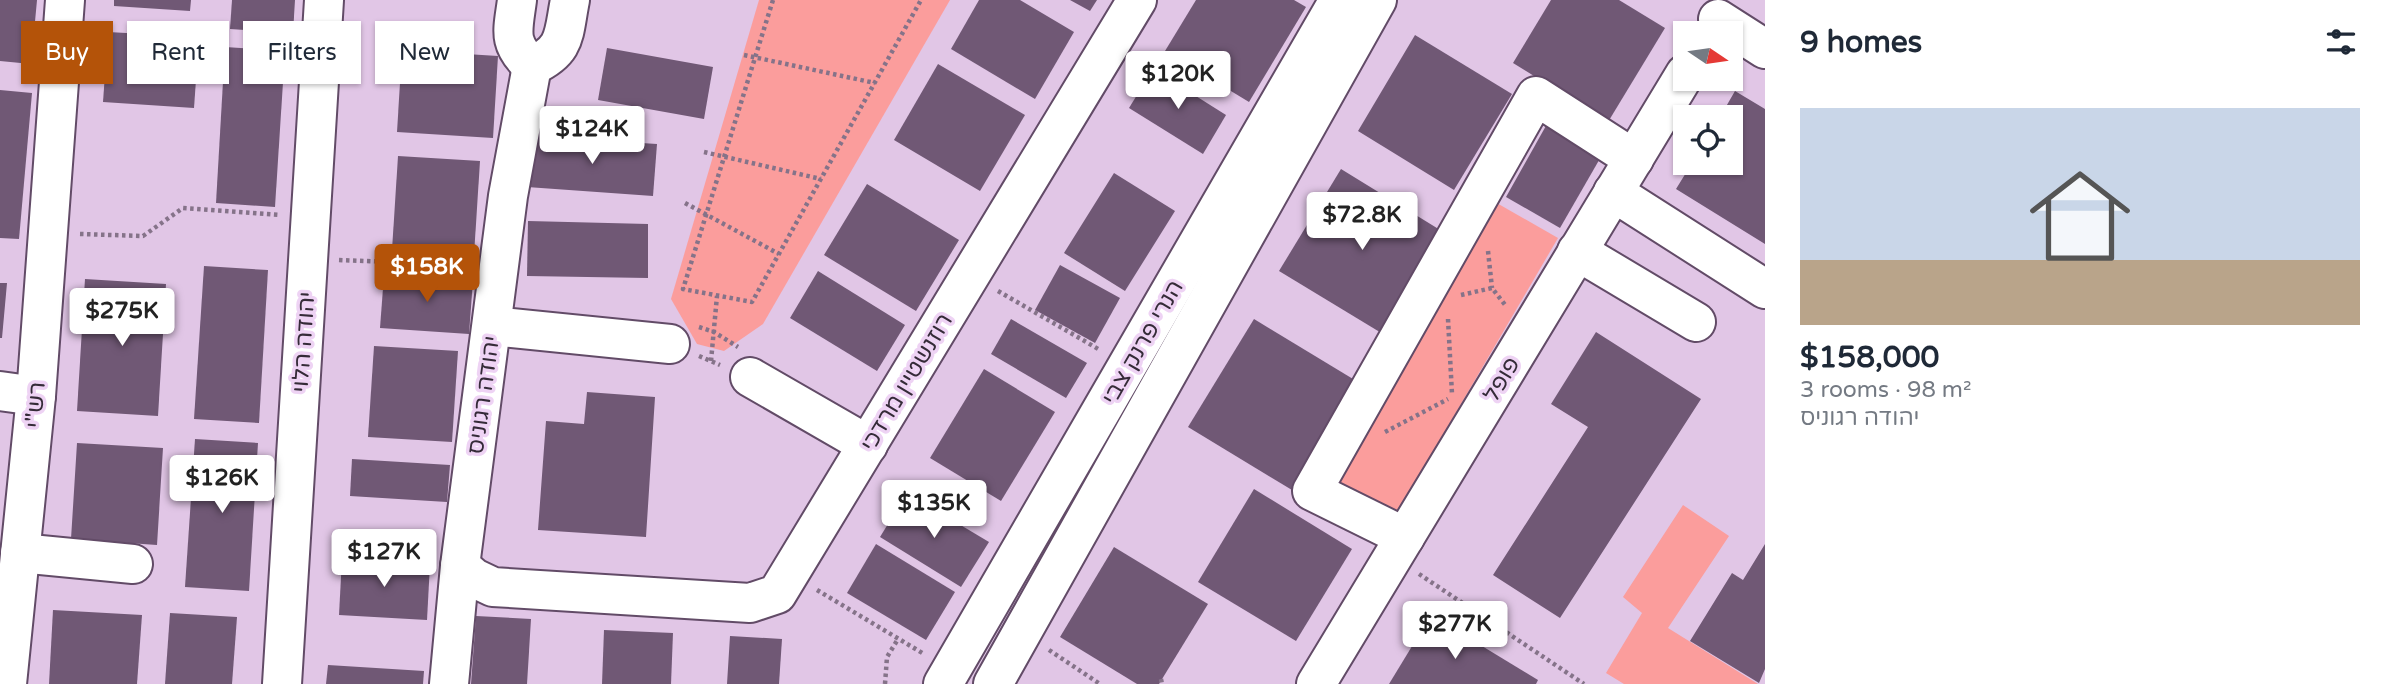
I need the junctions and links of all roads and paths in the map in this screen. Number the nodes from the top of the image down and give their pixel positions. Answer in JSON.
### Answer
{"nodes":[{"id":1,"x":65,"y":0,"type":"edge"},
{"id":2,"x":324,"y":0,"type":"edge"},
{"id":3,"x":517,"y":0,"type":"edge"},
{"id":4,"x":570,"y":0,"type":"edge"},
{"id":5,"x":773,"y":0,"type":"edge"},
{"id":6,"x":921,"y":0,"type":"edge"},
{"id":7,"x":1138,"y":0,"type":"edge"},
{"id":8,"x":1339,"y":0,"type":"edge"},
{"id":9,"x":1377,"y":0,"type":"edge"},
{"id":10,"x":1719,"y":17,"type":"edge"},
{"id":11,"x":1765,"y":49,"type":"edge"},
{"id":12,"x":744,"y":55,"type":"dead end"},
{"id":13,"x":755,"y":57,"type":"junction"},
{"id":14,"x":532,"y":66,"type":"junction"},
{"id":15,"x":875,"y":83,"type":"junction"},
{"id":16,"x":1675,"y":91,"type":"edge"},
{"id":17,"x":704,"y":152,"type":"dead end"},
{"id":18,"x":724,"y":157,"type":"junction"},
{"id":19,"x":1634,"y":159,"type":"junction"},
{"id":20,"x":821,"y":179,"type":"junction"},
{"id":21,"x":1613,"y":192,"type":"junction"},
{"id":22,"x":685,"y":203,"type":"dead end"},
{"id":23,"x":706,"y":215,"type":"junction"},
{"id":24,"x":311,"y":218,"type":"junction"},
{"id":25,"x":48,"y":233,"type":"junction"},
{"id":26,"x":1577,"y":251,"type":"junction"},
{"id":27,"x":779,"y":254,"type":"junction"},
{"id":28,"x":309,"y":259,"type":"junction"},
{"id":29,"x":499,"y":266,"type":"junction"},
{"id":30,"x":971,"y":275,"type":"junction"},
{"id":31,"x":1765,"y":289,"type":"edge"},
{"id":32,"x":1438,"y":291,"type":"junction"},
{"id":33,"x":717,"y":296,"type":"junction"},
{"id":34,"x":1696,"y":323,"type":"dead end"},
{"id":35,"x":492,"y":326,"type":"junction"},
{"id":36,"x":1529,"y":332,"type":"junction"},
{"id":37,"x":670,"y":344,"type":"joint"},
{"id":38,"x":711,"y":361,"type":"junction"},
{"id":39,"x":1128,"y":367,"type":"junction"},
{"id":40,"x":750,"y":377,"type":"joint"},
{"id":41,"x":18,"y":393,"type":"edge"},
{"id":42,"x":868,"y":446,"type":"junction"},
{"id":43,"x":1337,"y":446,"type":"junction"},
{"id":44,"x":1399,"y":547,"type":"junction"},
{"id":45,"x":20,"y":554,"type":"junction"},
{"id":46,"x":133,"y":564,"type":"dead end"},
{"id":47,"x":460,"y":566,"type":"junction"},
{"id":48,"x":789,"y":574,"type":"junction"},
{"id":49,"x":1022,"y":632,"type":"junction"},
{"id":50,"x":898,"y":639,"type":"junction"},
{"id":51,"x":947,"y":677,"type":"edge"},
{"id":52,"x":450,"y":678,"type":"edge"},
{"id":53,"x":6,"y":684,"type":"edge"},
{"id":54,"x":282,"y":684,"type":"edge"},
{"id":55,"x":885,"y":684,"type":"edge"},
{"id":56,"x":993,"y":684,"type":"edge"},
{"id":57,"x":1100,"y":684,"type":"edge"},
{"id":58,"x":1316,"y":684,"type":"edge"},
{"id":59,"x":1584,"y":684,"type":"edge"}],
"edges":[{"from":1,"to":25,"type":"street","name":"רש\"י"},
{"from":2,"to":24,"type":"street","name":"יהודה הלוי"},
{"from":3,"to":14,"type":"street"},
{"from":4,"to":14,"type":"street"},
{"from":5,"to":13,"type":"path"},
{"from":6,"to":15,"type":"path"},
{"from":7,"to":30,"type":"street","name":"רוזנשטיין מרדכי"},
{"from":8,"to":39,"type":"street","name":"הנרי פרנק צבי"},
{"from":9,"to":49,"type":"street","name":"הנרי פרנק צבי"},
{"from":10,"to":11,"type":"street"},
{"from":12,"to":13,"type":"path"},
{"from":13,"to":15,"type":"path"},
{"from":13,"to":18,"type":"path"},
{"from":14,"to":29,"type":"street","name":"יהודה רגוניס"},
{"from":15,"to":20,"type":"path"},
{"from":16,"to":19,"type":"street","name":"פופל"},
{"from":17,"to":18,"type":"path"},
{"from":18,"to":20,"type":"path"},
{"from":18,"to":23,"type":"path"},
{"from":19,"to":21,"type":"street","name":"פופל"},
{"from":19,"to":32,"type":"street"},
{"from":20,"to":27,"type":"path"},
{"from":21,"to":26,"type":"street","name":"פופל"},
{"from":21,"to":31,"type":"street"},
{"from":22,"to":23,"type":"path"},
{"from":23,"to":27,"type":"path"},
{"from":23,"to":33,"type":"path"},
{"from":24,"to":25,"type":"path"},
{"from":24,"to":28,"type":"street","name":"יהודה הלוי"},
{"from":25,"to":41,"type":"street","name":"רש\"י"},
{"from":26,"to":34,"type":"street"},
{"from":26,"to":36,"type":"street","name":"פופל"},
{"from":27,"to":33,"type":"path"},
{"from":28,"to":29,"type":"path"},
{"from":28,"to":54,"type":"street","name":"יהודה הלוי"},
{"from":29,"to":35,"type":"street","name":"יהודה רגוניס"},
{"from":30,"to":39,"type":"path"},
{"from":30,"to":42,"type":"street","name":"רוזנשטיין מרדכי"},
{"from":32,"to":36,"type":"path"},
{"from":32,"to":43,"type":"street"},
{"from":32,"to":43,"type":"path"},
{"from":33,"to":38,"type":"path"},
{"from":35,"to":37,"type":"street"},
{"from":35,"to":47,"type":"street","name":"יהודה רגוניס"},
{"from":36,"to":44,"type":"street","name":"פופל"},
{"from":37,"to":38,"type":"path"},
{"from":38,"to":40,"type":"path"},
{"from":39,"to":51,"type":"street","name":"הנרי פרנק צבי"},
{"from":40,"to":42,"type":"street"},
{"from":41,"to":45,"type":"street","name":"רש\"י"},
{"from":42,"to":48,"type":"street","name":"רוזנשטיין מרדכי"},
{"from":43,"to":44,"type":"street"},
{"from":44,"to":58,"type":"street","name":"פופל"},
{"from":44,"to":59,"type":"path"},
{"from":45,"to":46,"type":"street"},
{"from":45,"to":53,"type":"street","name":"רש\"י"},
{"from":47,"to":48,"type":"street","name":"רוזנשטיין מרדכי"},
{"from":47,"to":52,"type":"street","name":"יהודה רגוניס"},
{"from":48,"to":50,"type":"path"},
{"from":49,"to":56,"type":"street","name":"הנרי פרנק צבי"},
{"from":49,"to":57,"type":"path"},
{"from":50,"to":51,"type":"path"},
{"from":50,"to":55,"type":"path"}]}
